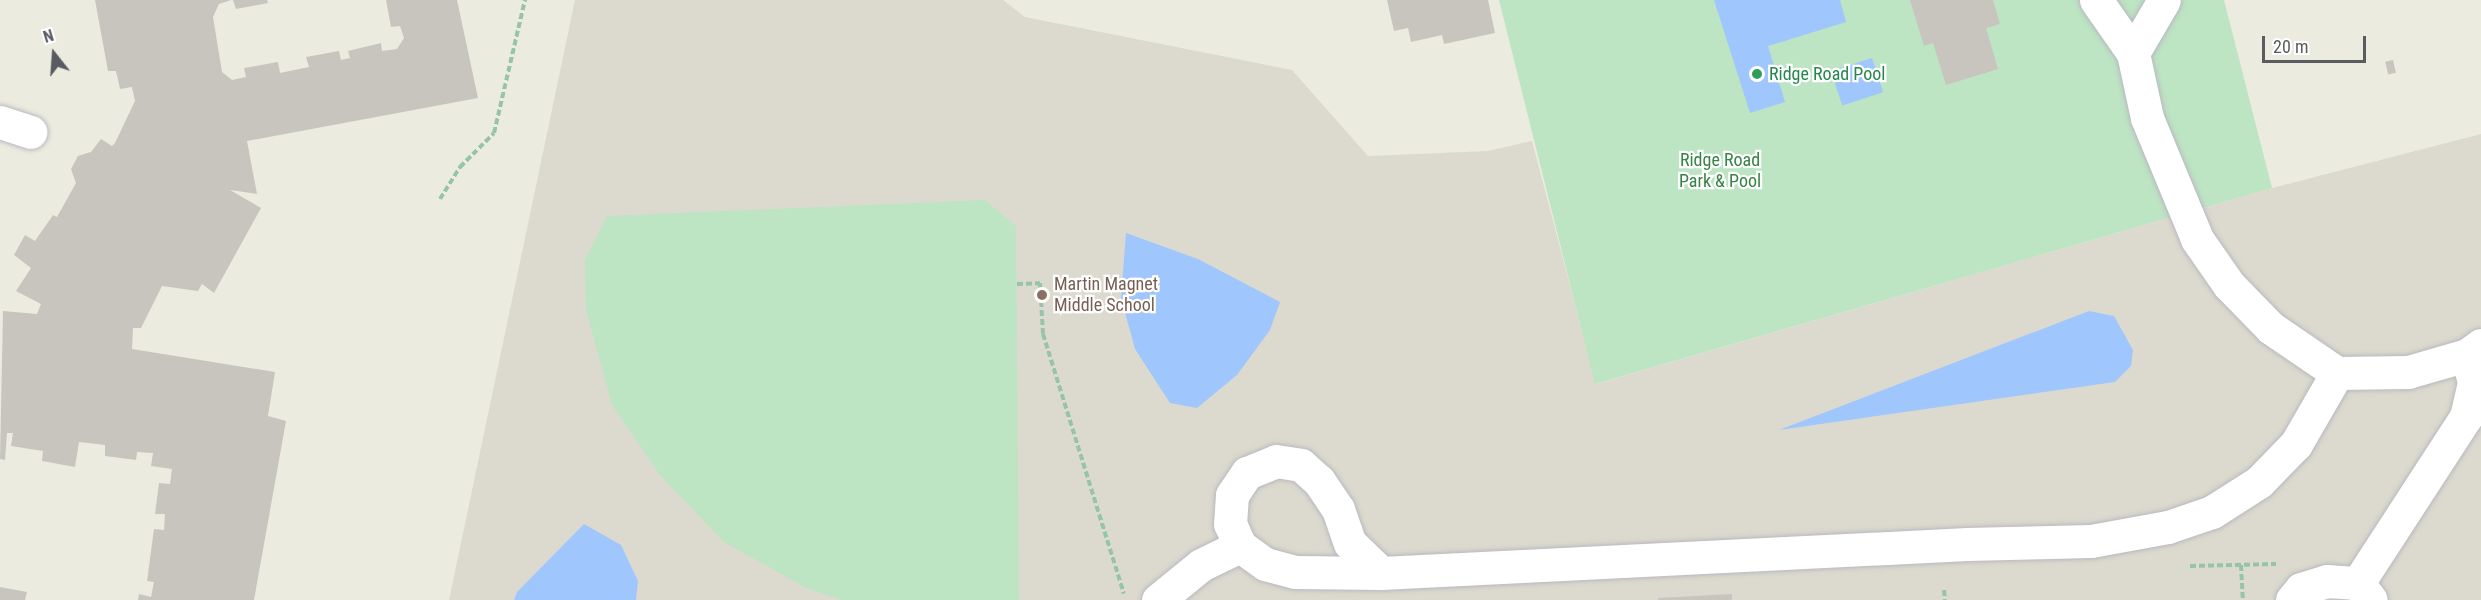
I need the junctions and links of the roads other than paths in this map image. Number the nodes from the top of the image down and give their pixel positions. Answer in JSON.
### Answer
{"nodes":[{"id":1,"x":2096,"y":0,"type":"edge"},
{"id":2,"x":2164,"y":0,"type":"edge"},
{"id":3,"x":2133,"y":53,"type":"junction"},
{"id":4,"x":2474,"y":350,"type":"edge"},
{"id":5,"x":2337,"y":373,"type":"junction"},
{"id":6,"x":1240,"y":546,"type":"junction"},
{"id":7,"x":1381,"y":573,"type":"junction"},
{"id":8,"x":2364,"y":591,"type":"edge"},
{"id":9,"x":1158,"y":600,"type":"edge"},
{"id":10,"x":2292,"y":600,"type":"edge"}],
"edges":[{"from":1,"to":3,"type":"lane"},
{"from":2,"to":3,"type":"lane"},
{"from":3,"to":5,"type":"lane"},
{"from":4,"to":5,"type":"lane"},
{"from":4,"to":8,"type":"lane"},
{"from":5,"to":7,"type":"lane"},
{"from":6,"to":7,"type":"lane"},
{"from":6,"to":7,"type":"lane"},
{"from":6,"to":9,"type":"lane"},
{"from":8,"to":10,"type":"lane"}]}
